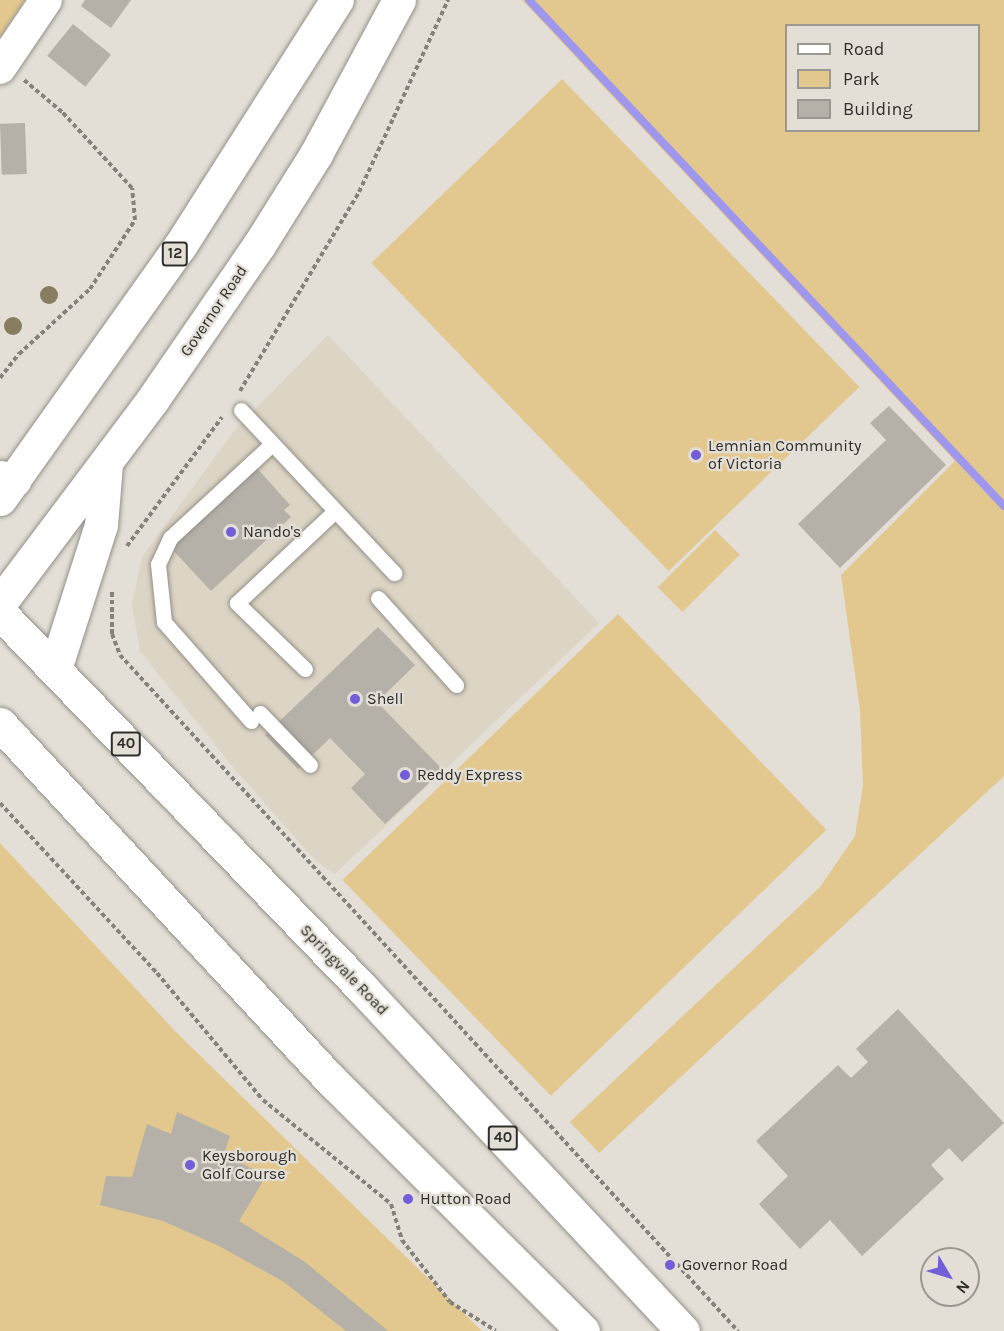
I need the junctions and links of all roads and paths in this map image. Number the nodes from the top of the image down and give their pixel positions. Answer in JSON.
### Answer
{"nodes":[{"id":1,"x":46,"y":0,"type":"edge"},
{"id":2,"x":337,"y":0,"type":"edge"},
{"id":3,"x":399,"y":0,"type":"edge"},
{"id":4,"x":448,"y":0,"type":"edge"},
{"id":5,"x":1,"y":67,"type":"edge"},
{"id":6,"x":0,"y":378,"type":"edge"},
{"id":7,"x":234,"y":406,"type":"junction"},
{"id":8,"x":272,"y":444,"type":"junction"},
{"id":9,"x":106,"y":464,"type":"junction"},
{"id":10,"x":5,"y":485,"type":"edge"},
{"id":11,"x":335,"y":511,"type":"junction"},
{"id":12,"x":120,"y":558,"type":"dead end"},
{"id":13,"x":394,"y":573,"type":"dead end"},
{"id":14,"x":112,"y":582,"type":"dead end"},
{"id":15,"x":378,"y":598,"type":"dead end"},
{"id":16,"x":0,"y":603,"type":"edge"},
{"id":17,"x":0,"y":613,"type":"edge"},
{"id":18,"x":55,"y":669,"type":"junction"},
{"id":19,"x":305,"y":669,"type":"dead end"},
{"id":20,"x":456,"y":684,"type":"dead end"},
{"id":21,"x":6,"y":739,"type":"edge"},
{"id":22,"x":310,"y":765,"type":"dead end"},
{"id":23,"x":0,"y":804,"type":"edge"},
{"id":24,"x":496,"y":1331,"type":"edge"},
{"id":25,"x":583,"y":1331,"type":"edge"},
{"id":26,"x":683,"y":1331,"type":"edge"},
{"id":27,"x":738,"y":1331,"type":"edge"}],
"edges":[{"from":1,"to":5,"type":"street"},
{"from":2,"to":10,"type":"main road","number":"12"},
{"from":3,"to":9,"type":"main road","name":"Governor Road"},
{"from":4,"to":7,"type":"path"},
{"from":5,"to":6,"type":"path"},
{"from":7,"to":8,"type":"lane"},
{"from":7,"to":12,"type":"path"},
{"from":8,"to":11,"type":"lane"},
{"from":8,"to":22,"type":"lane"},
{"from":9,"to":16,"type":"main road","name":"Governor Road"},
{"from":9,"to":18,"type":"main road"},
{"from":11,"to":13,"type":"lane"},
{"from":11,"to":19,"type":"lane"},
{"from":14,"to":27,"type":"path"},
{"from":15,"to":20,"type":"lane"},
{"from":17,"to":18,"type":"main road","name":"Springvale Road","number":"40"},
{"from":18,"to":26,"type":"main road","name":"Springvale Road","number":"40"},
{"from":21,"to":25,"type":"main road"},
{"from":23,"to":24,"type":"path"}]}
